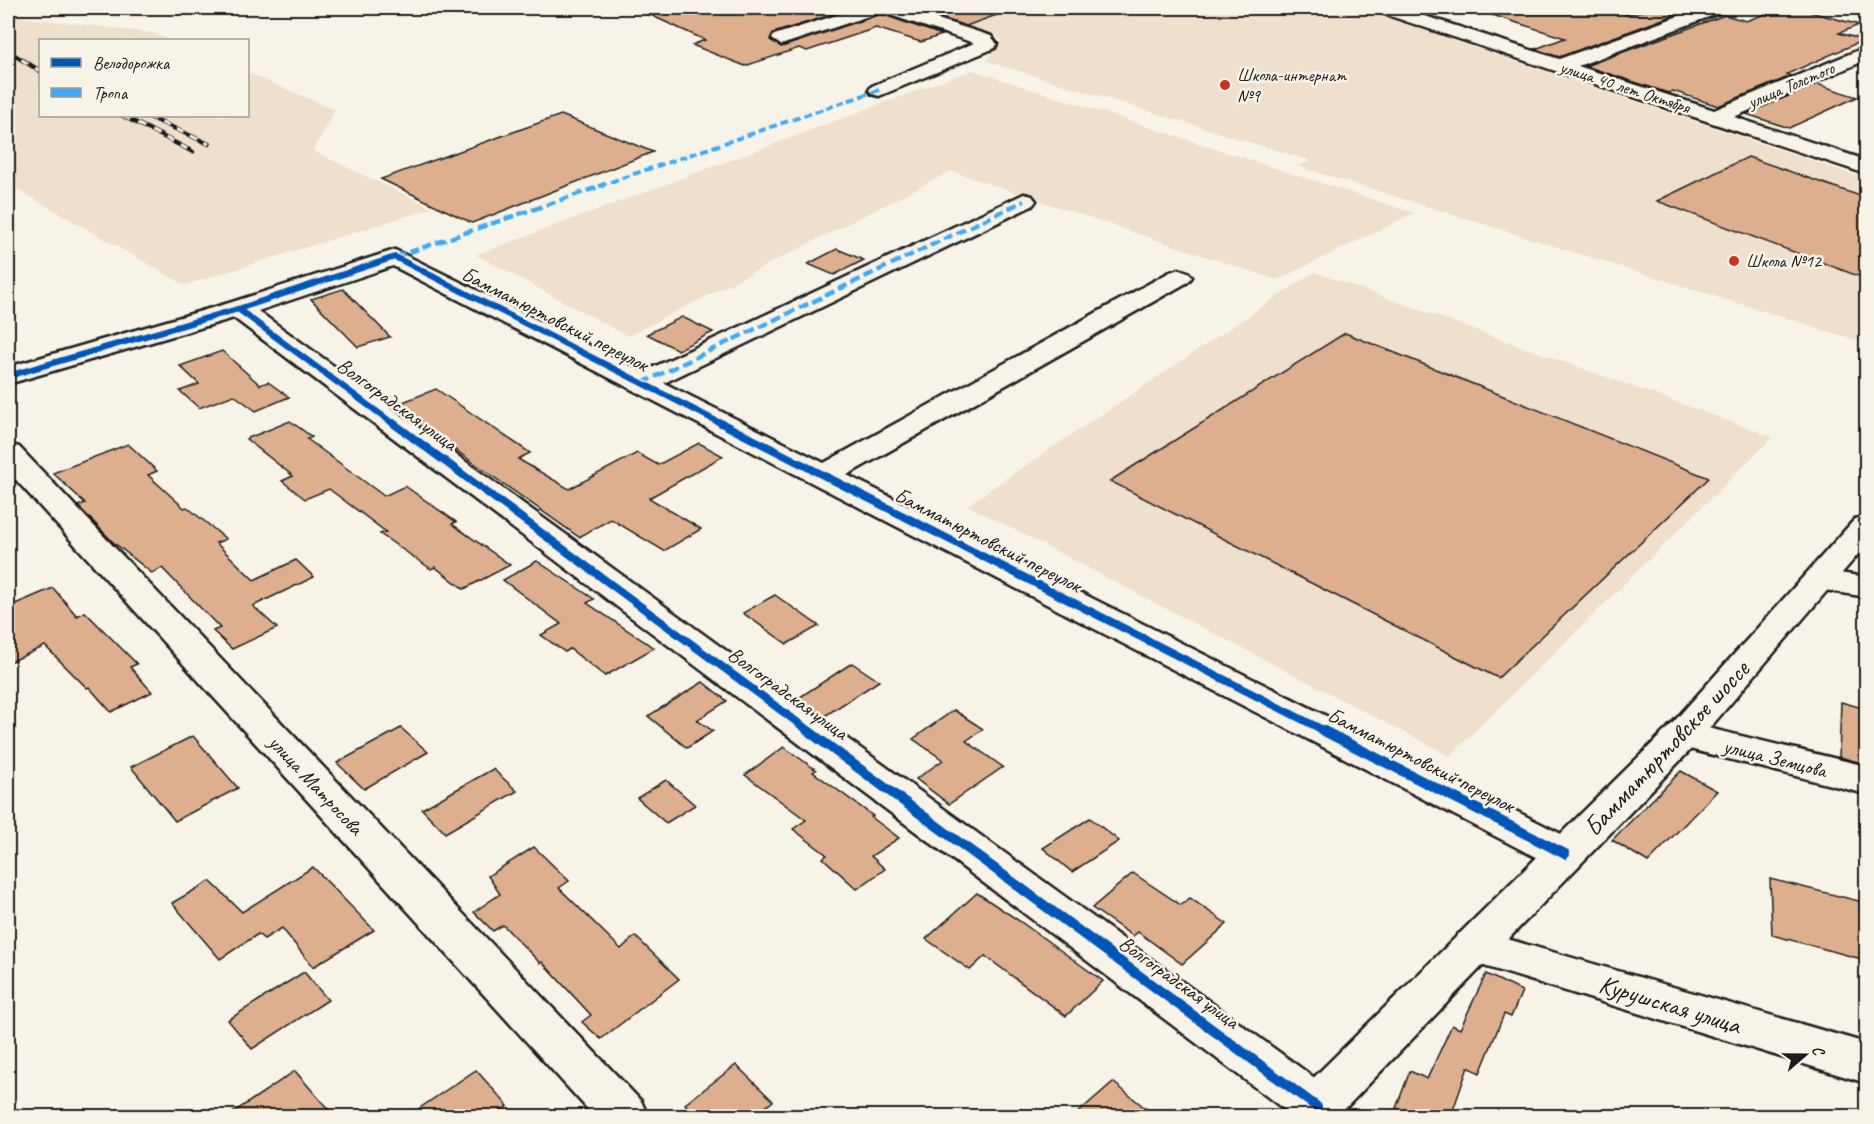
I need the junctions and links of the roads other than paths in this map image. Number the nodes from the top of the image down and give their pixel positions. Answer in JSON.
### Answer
{"nodes":[{"id":1,"x":876,"y":8,"type":"edge"},
{"id":2,"x":887,"y":8,"type":"edge"},
{"id":3,"x":1384,"y":8,"type":"edge"},
{"id":4,"x":1716,"y":8,"type":"edge"},
{"id":5,"x":1449,"y":10,"type":"dead end"},
{"id":6,"x":1421,"y":20,"type":"junction"},
{"id":7,"x":781,"y":39,"type":"dead end"},
{"id":8,"x":1866,"y":53,"type":"edge"},
{"id":9,"x":1559,"y":66,"type":"junction"},
{"id":10,"x":879,"y":90,"type":"dead end"},
{"id":11,"x":1715,"y":117,"type":"junction"},
{"id":12,"x":1866,"y":167,"type":"edge"},
{"id":13,"x":1024,"y":201,"type":"dead end"},
{"id":14,"x":1179,"y":278,"type":"dead end"},
{"id":15,"x":238,"y":309,"type":"junction"},
{"id":16,"x":8,"y":376,"type":"edge"},
{"id":17,"x":642,"y":383,"type":"junction"},
{"id":18,"x":8,"y":453,"type":"edge"},
{"id":19,"x":823,"y":476,"type":"junction"},
{"id":20,"x":1866,"y":526,"type":"edge"},
{"id":21,"x":1819,"y":580,"type":"junction"},
{"id":22,"x":1866,"y":587,"type":"edge"},
{"id":23,"x":1683,"y":735,"type":"junction"},
{"id":24,"x":1866,"y":780,"type":"edge"},
{"id":25,"x":1565,"y":854,"type":"junction"},
{"id":26,"x":1473,"y":946,"type":"junction"},
{"id":27,"x":1866,"y":1063,"type":"edge"},
{"id":28,"x":1312,"y":1112,"type":"edge"},
{"id":29,"x":624,"y":1116,"type":"edge"}],
"edges":[{"from":1,"to":7,"type":"street"},
{"from":2,"to":10,"type":"street"},
{"from":3,"to":6,"type":"street","name":"улица 40 лет Октября"},
{"from":4,"to":9,"type":"street"},
{"from":5,"to":6,"type":"street"},
{"from":6,"to":9,"type":"street","name":"улица 40 лет Октября"},
{"from":8,"to":11,"type":"street","name":"улица Толстого"},
{"from":9,"to":11,"type":"street","name":"улица 40 лет Октября"},
{"from":11,"to":12,"type":"street","name":"улица 40 лет Октября"},
{"from":13,"to":17,"type":"street"},
{"from":14,"to":19,"type":"street"},
{"from":15,"to":16,"type":"street"},
{"from":15,"to":17,"type":"street","name":"Бамматюртовский переулок"},
{"from":15,"to":28,"type":"street","name":"Волгоградская улица"},
{"from":17,"to":19,"type":"street","name":"Бамматюртовский переулок"},
{"from":18,"to":29,"type":"street","name":"улица Матросова"},
{"from":19,"to":25,"type":"street","name":"Бамматюртовский переулок"},
{"from":20,"to":21,"type":"street","name":"Бамматюртовское шоссе"},
{"from":21,"to":22,"type":"street"},
{"from":21,"to":23,"type":"street","name":"Бамматюртовское шоссе"},
{"from":23,"to":24,"type":"street","name":"улица Земцова"},
{"from":23,"to":25,"type":"street","name":"Бамматюртовское шоссе"},
{"from":25,"to":26,"type":"street","name":"Бамматюртовское шоссе"},
{"from":26,"to":27,"type":"street","name":"Курушская улица"},
{"from":26,"to":28,"type":"street","name":"Бамматюртовское шоссе"}]}
